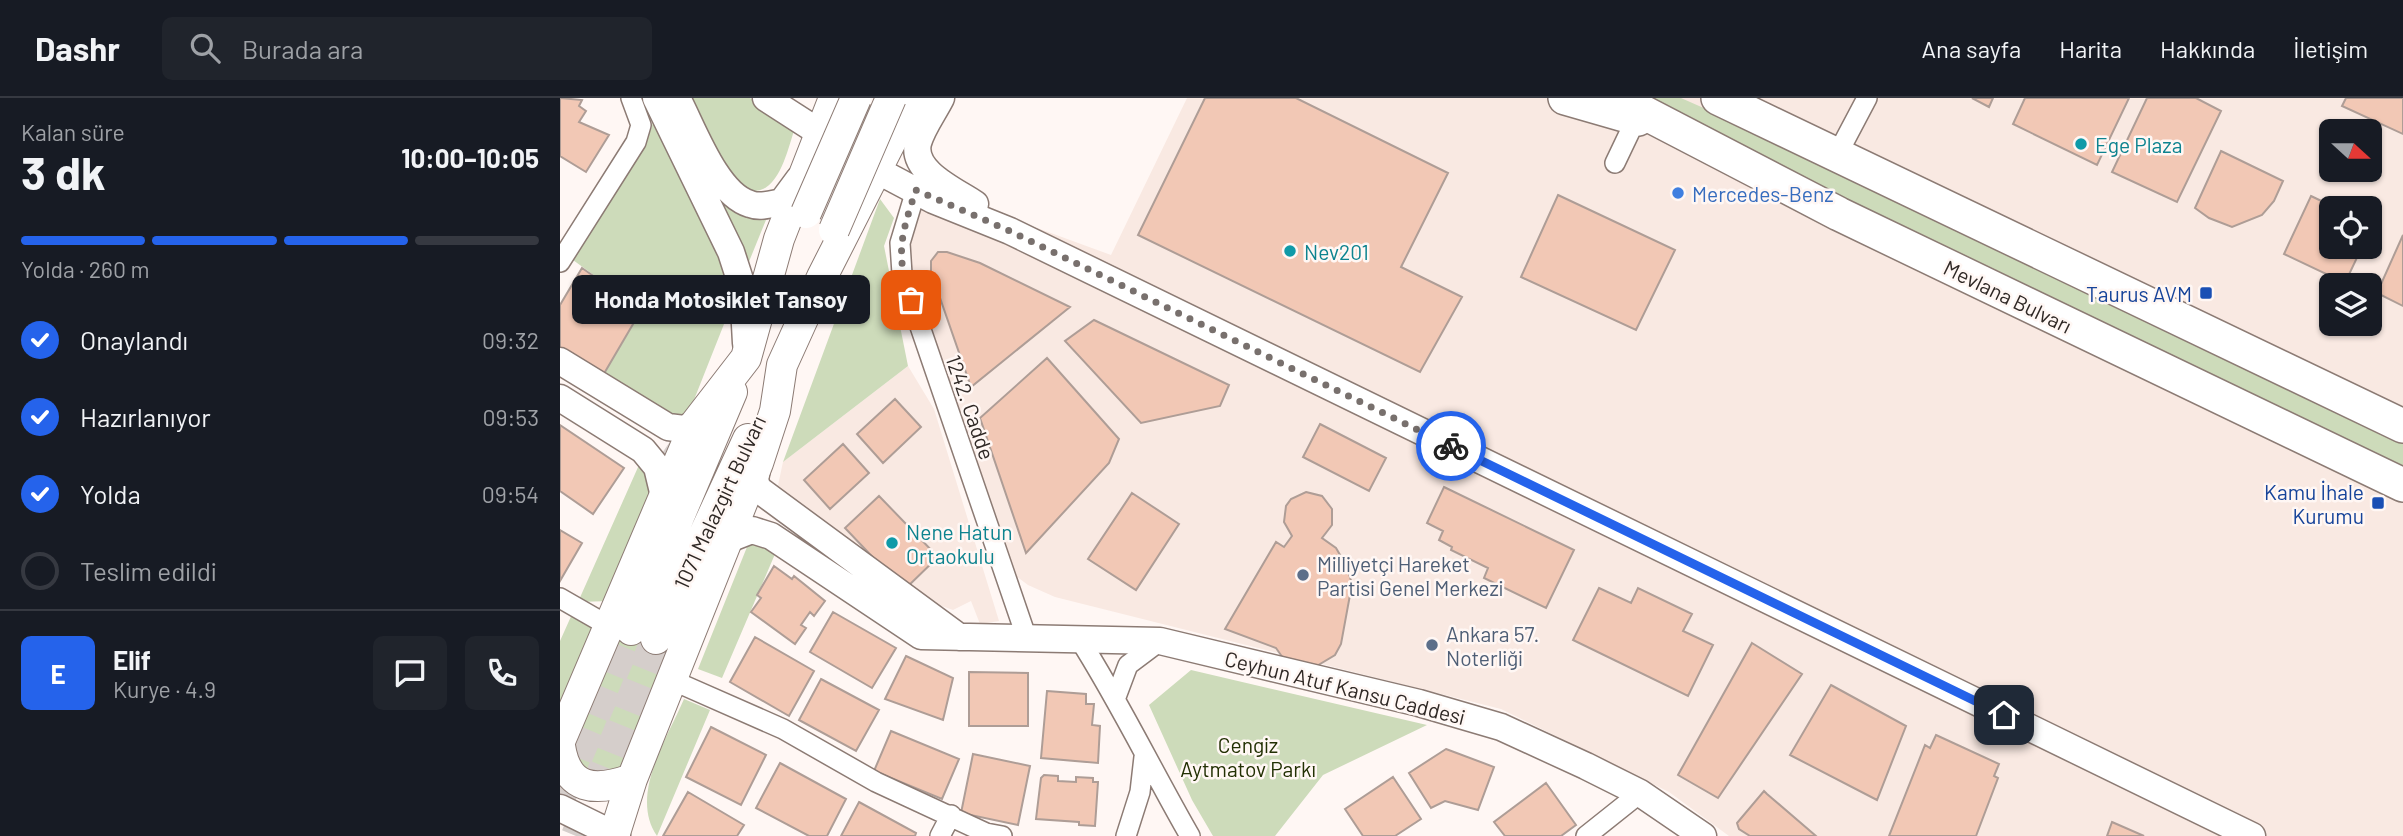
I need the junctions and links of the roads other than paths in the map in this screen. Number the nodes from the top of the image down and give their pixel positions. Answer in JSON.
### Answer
{"nodes":[{"id":1,"x":631,"y":98,"type":"edge"},
{"id":2,"x":656,"y":98,"type":"edge"},
{"id":3,"x":677,"y":98,"type":"edge"},
{"id":4,"x":766,"y":98,"type":"edge"},
{"id":5,"x":834,"y":98,"type":"edge"},
{"id":6,"x":856,"y":98,"type":"edge"},
{"id":7,"x":891,"y":98,"type":"edge"},
{"id":8,"x":913,"y":98,"type":"edge"},
{"id":9,"x":941,"y":98,"type":"edge"},
{"id":10,"x":1565,"y":98,"type":"edge"},
{"id":11,"x":1718,"y":98,"type":"edge"},
{"id":12,"x":1867,"y":98,"type":"edge"},
{"id":13,"x":1638,"y":113,"type":"edge"},
{"id":14,"x":811,"y":127,"type":"dead end"},
{"id":15,"x":1838,"y":153,"type":"junction"},
{"id":16,"x":1615,"y":163,"type":"dead end"},
{"id":17,"x":803,"y":172,"type":"junction"},
{"id":18,"x":884,"y":174,"type":"dead end"},
{"id":19,"x":916,"y":190,"type":"junction"},
{"id":20,"x":1035,"y":243,"type":"junction"},
{"id":21,"x":560,"y":262,"type":"edge"},
{"id":22,"x":746,"y":358,"type":"junction"},
{"id":23,"x":560,"y":361,"type":"edge"},
{"id":24,"x":782,"y":365,"type":"junction"},
{"id":25,"x":560,"y":380,"type":"edge"},
{"id":26,"x":560,"y":398,"type":"edge"},
{"id":27,"x":695,"y":424,"type":"junction"},
{"id":28,"x":2403,"y":426,"type":"edge"},
{"id":29,"x":667,"y":446,"type":"tunnel mouth"},
{"id":30,"x":758,"y":463,"type":"junction"},
{"id":31,"x":2403,"y":485,"type":"edge"},
{"id":32,"x":663,"y":492,"type":"junction"},
{"id":33,"x":757,"y":509,"type":"tunnel mouth"},
{"id":34,"x":729,"y":539,"type":"junction"},
{"id":35,"x":560,"y":598,"type":"edge"},
{"id":36,"x":631,"y":631,"type":"junction"},
{"id":37,"x":1026,"y":636,"type":"junction"},
{"id":38,"x":959,"y":637,"type":"junction"},
{"id":39,"x":1078,"y":637,"type":"junction"},
{"id":40,"x":1160,"y":641,"type":"junction"},
{"id":41,"x":674,"y":681,"type":"junction"},
{"id":42,"x":1116,"y":697,"type":"junction"},
{"id":43,"x":560,"y":743,"type":"edge"},
{"id":44,"x":1144,"y":757,"type":"junction"},
{"id":45,"x":632,"y":779,"type":"junction"},
{"id":46,"x":1640,"y":793,"type":"junction"},
{"id":47,"x":560,"y":808,"type":"edge"},
{"id":48,"x":951,"y":815,"type":"junction"},
{"id":49,"x":615,"y":835,"type":"edge"},
{"id":50,"x":940,"y":836,"type":"edge"},
{"id":51,"x":1002,"y":836,"type":"edge"},
{"id":52,"x":1126,"y":836,"type":"edge"},
{"id":53,"x":1190,"y":836,"type":"edge"},
{"id":54,"x":1586,"y":836,"type":"edge"},
{"id":55,"x":1703,"y":836,"type":"edge"},
{"id":56,"x":2252,"y":836,"type":"edge"}],
"edges":[{"from":1,"to":21,"type":"street"},
{"from":2,"to":22,"type":"street"},
{"from":3,"to":17,"type":"street"},
{"from":4,"to":14,"type":"street"},
{"from":5,"to":17,"type":"main road","name":"1071 Malazgirt Bulvarı"},
{"from":6,"to":22,"type":"main road","name":"1071 Malazgirt Bulvarı","bridge":true},
{"from":7,"to":24,"type":"main road","name":"1071 Malazgirt Bulvarı","bridge":true},
{"from":8,"to":24,"type":"main road","name":"1071 Malazgirt Bulvarı"},
{"from":9,"to":20,"type":"street"},
{"from":10,"to":13,"type":"highway","name":"Mevlana Bulvarı"},
{"from":11,"to":15,"type":"highway"},
{"from":12,"to":15,"type":"street"},
{"from":13,"to":16,"type":"street"},
{"from":13,"to":31,"type":"highway","name":"Mevlana Bulvarı"},
{"from":15,"to":28,"type":"highway"},
{"from":17,"to":22,"type":"main road","name":"1071 Malazgirt Bulvarı"},
{"from":18,"to":19,"type":"street"},
{"from":19,"to":20,"type":"street"},
{"from":19,"to":37,"type":"street","name":"1242. Cadde"},
{"from":20,"to":56,"type":"street"},
{"from":22,"to":27,"type":"main road"},
{"from":22,"to":36,"type":"main road","name":"1071 Malazgirt Bulvarı"},
{"from":23,"to":27,"type":"street"},
{"from":24,"to":30,"type":"main road"},
{"from":24,"to":36,"type":"main road","name":"1071 Malazgirt Bulvarı"},
{"from":25,"to":29,"type":"street"},
{"from":26,"to":32,"type":"street"},
{"from":27,"to":32,"type":"main road"},
{"from":30,"to":34,"type":"main road"},
{"from":30,"to":38,"type":"street"},
{"from":32,"to":36,"type":"main road"},
{"from":33,"to":38,"type":"street","name":"Ceyhun Atuf Kansu Caddesi"},
{"from":34,"to":38,"type":"street","name":"Ceyhun Atuf Kansu Caddesi"},
{"from":34,"to":41,"type":"main road"},
{"from":35,"to":36,"type":"street"},
{"from":36,"to":43,"type":"main road"},
{"from":37,"to":38,"type":"street","name":"Ceyhun Atuf Kansu Caddesi"},
{"from":37,"to":39,"type":"street","name":"Ceyhun Atuf Kansu Caddesi"},
{"from":39,"to":40,"type":"street","name":"Ceyhun Atuf Kansu Caddesi"},
{"from":39,"to":42,"type":"street"},
{"from":40,"to":42,"type":"street"},
{"from":40,"to":46,"type":"street","name":"Ceyhun Atuf Kansu Caddesi"},
{"from":41,"to":45,"type":"main road"},
{"from":41,"to":48,"type":"street"},
{"from":42,"to":44,"type":"street"},
{"from":43,"to":45,"type":"main road"},
{"from":44,"to":52,"type":"street"},
{"from":44,"to":53,"type":"street"},
{"from":45,"to":49,"type":"main road"},
{"from":46,"to":54,"type":"street"},
{"from":46,"to":55,"type":"street","name":"Ceyhun Atuf Kansu Caddesi"},
{"from":47,"to":49,"type":"street"},
{"from":48,"to":50,"type":"street"},
{"from":48,"to":51,"type":"street"}]}
